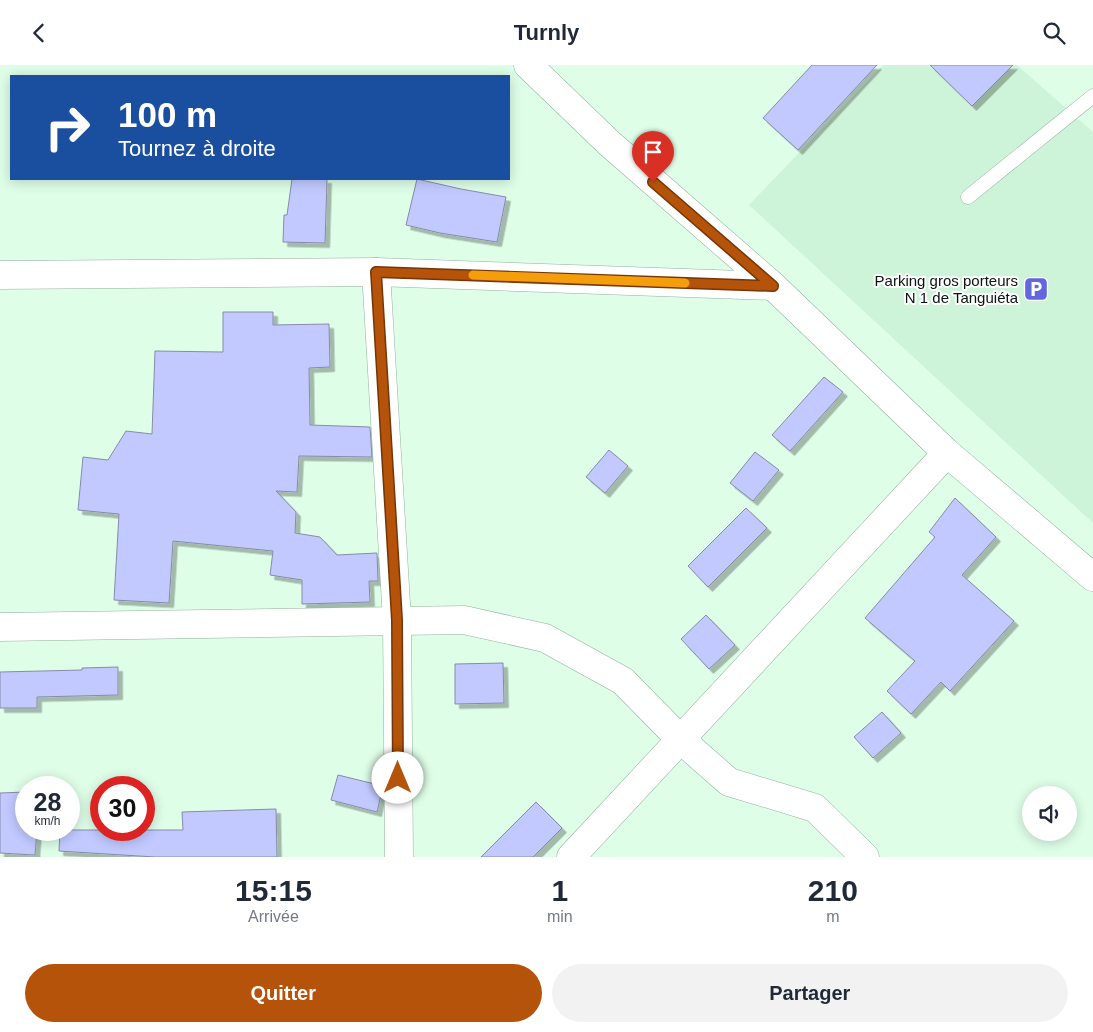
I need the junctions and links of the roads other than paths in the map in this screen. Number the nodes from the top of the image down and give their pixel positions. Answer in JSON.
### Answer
{"nodes":[{"id":1,"x":528,"y":65,"type":"edge"},
{"id":2,"x":1093,"y":96,"type":"edge"},
{"id":3,"x":968,"y":197,"type":"dead end"},
{"id":4,"x":376,"y":272,"type":"junction"},
{"id":5,"x":0,"y":275,"type":"edge"},
{"id":6,"x":773,"y":286,"type":"junction"},
{"id":7,"x":947,"y":453,"type":"junction"},
{"id":8,"x":1093,"y":577,"type":"edge"},
{"id":9,"x":397,"y":620,"type":"junction"},
{"id":10,"x":0,"y":627,"type":"edge"},
{"id":11,"x":680,"y":739,"type":"junction"},
{"id":12,"x":399,"y":857,"type":"edge"},
{"id":13,"x":571,"y":857,"type":"edge"},
{"id":14,"x":865,"y":857,"type":"edge"}],
"edges":[{"from":1,"to":6,"type":"street"},
{"from":2,"to":3,"type":"lane"},
{"from":4,"to":5,"type":"street"},
{"from":4,"to":6,"type":"street"},
{"from":4,"to":9,"type":"street"},
{"from":6,"to":7,"type":"street"},
{"from":7,"to":8,"type":"street"},
{"from":7,"to":11,"type":"street"},
{"from":9,"to":10,"type":"street"},
{"from":9,"to":11,"type":"street"},
{"from":9,"to":12,"type":"street"},
{"from":11,"to":13,"type":"street"},
{"from":11,"to":14,"type":"street"}]}
